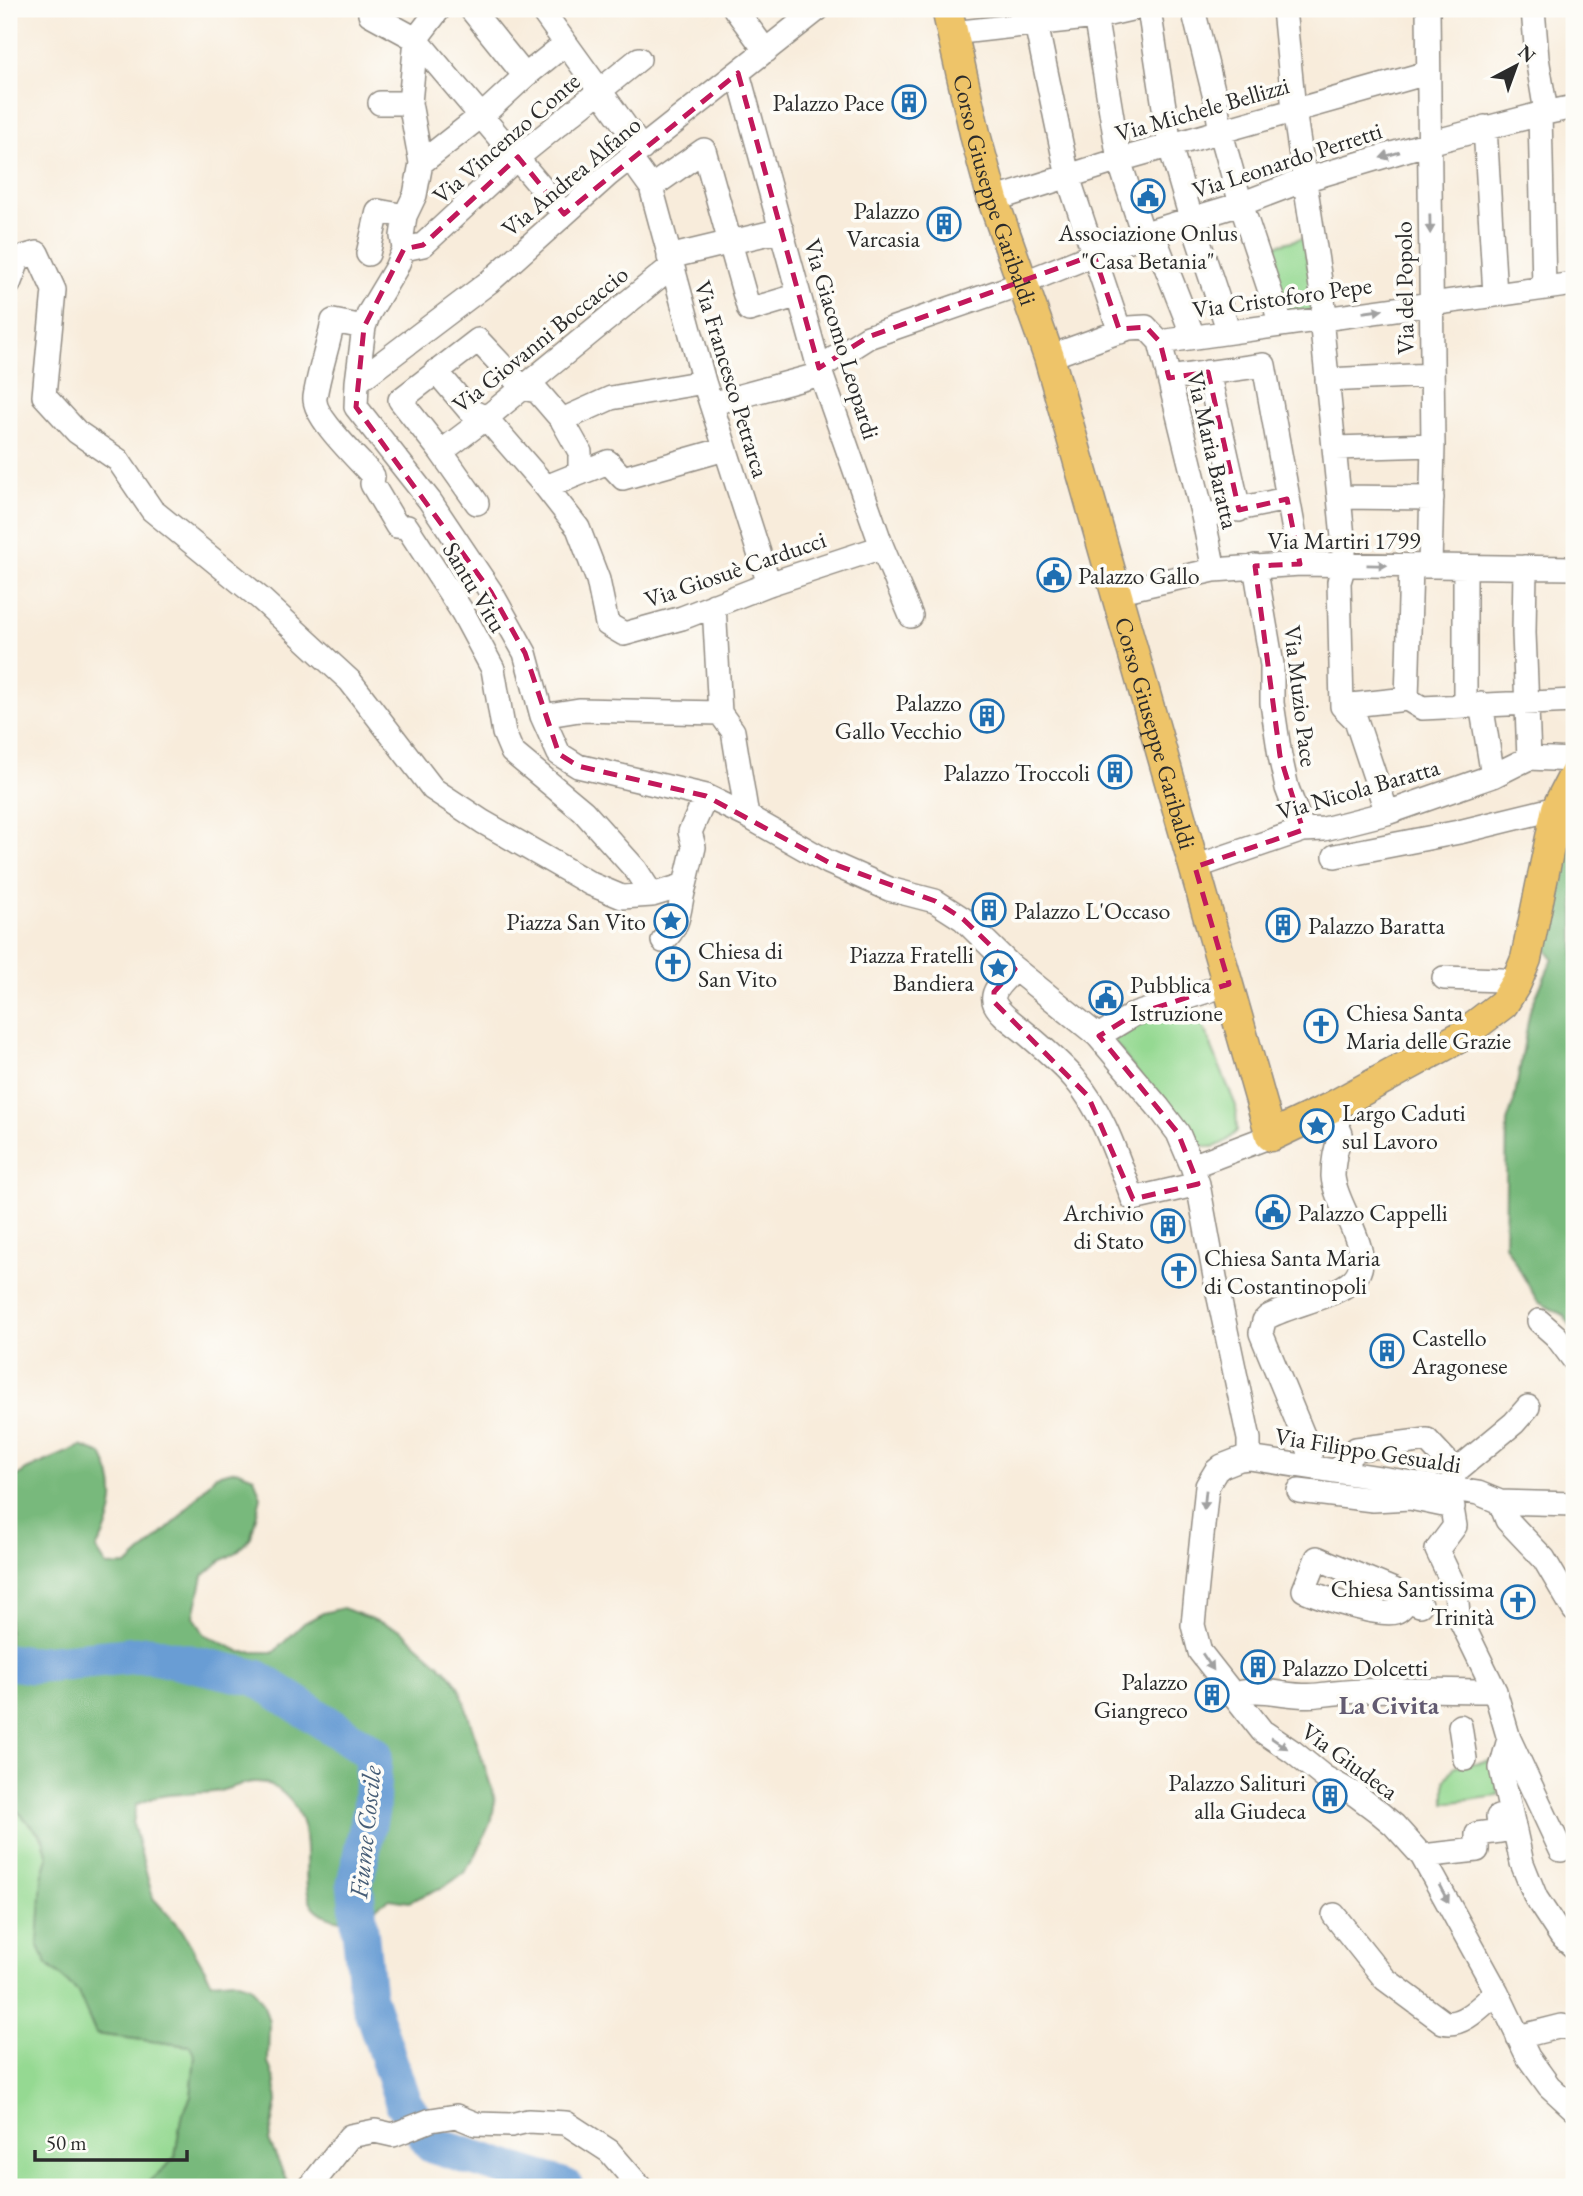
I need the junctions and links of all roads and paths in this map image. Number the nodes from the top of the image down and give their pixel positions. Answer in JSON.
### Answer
{"nodes":[{"id":1,"x":439,"y":9,"type":"edge"},
{"id":2,"x":471,"y":9,"type":"edge"},
{"id":3,"x":541,"y":9,"type":"edge"},
{"id":4,"x":735,"y":9,"type":"edge"},
{"id":5,"x":818,"y":9,"type":"edge"},
{"id":6,"x":1131,"y":9,"type":"edge"},
{"id":7,"x":1149,"y":9,"type":"edge"},
{"id":8,"x":1193,"y":9,"type":"edge"},
{"id":9,"x":1284,"y":9,"type":"edge"},
{"id":10,"x":1428,"y":9,"type":"edge"},
{"id":11,"x":1533,"y":9,"type":"edge"},
{"id":12,"x":1095,"y":13,"type":"edge"},
{"id":13,"x":370,"y":14,"type":"dead end"},
{"id":14,"x":1034,"y":17,"type":"edge"},
{"id":15,"x":949,"y":21,"type":"edge"},
{"id":16,"x":416,"y":39,"type":"junction"},
{"id":17,"x":565,"y":44,"type":"junction"},
{"id":18,"x":765,"y":51,"type":"junction"},
{"id":19,"x":639,"y":59,"type":"dead end"},
{"id":20,"x":738,"y":73,"type":"junction"},
{"id":21,"x":1427,"y":73,"type":"junction"},
{"id":22,"x":525,"y":75,"type":"junction"},
{"id":23,"x":599,"y":92,"type":"junction"},
{"id":24,"x":380,"y":103,"type":"dead end"},
{"id":25,"x":410,"y":103,"type":"junction"},
{"id":26,"x":1574,"y":107,"type":"edge"},
{"id":27,"x":1294,"y":110,"type":"junction"},
{"id":28,"x":1543,"y":113,"type":"junction"},
{"id":29,"x":482,"y":115,"type":"junction"},
{"id":30,"x":1486,"y":127,"type":"junction"},
{"id":31,"x":1221,"y":133,"type":"junction"},
{"id":32,"x":1429,"y":143,"type":"junction"},
{"id":33,"x":1170,"y":146,"type":"junction"},
{"id":34,"x":636,"y":154,"type":"junction"},
{"id":35,"x":518,"y":157,"type":"junction"},
{"id":36,"x":1119,"y":160,"type":"junction"},
{"id":37,"x":421,"y":163,"type":"junction"},
{"id":38,"x":1068,"y":177,"type":"junction"},
{"id":39,"x":1304,"y":180,"type":"junction"},
{"id":40,"x":651,"y":187,"type":"junction"},
{"id":41,"x":993,"y":200,"type":"junction"},
{"id":42,"x":1241,"y":204,"type":"junction"},
{"id":43,"x":564,"y":214,"type":"junction"},
{"id":44,"x":405,"y":216,"type":"junction"},
{"id":45,"x":1191,"y":218,"type":"junction"},
{"id":46,"x":782,"y":230,"type":"junction"},
{"id":47,"x":1148,"y":233,"type":"junction"},
{"id":48,"x":730,"y":242,"type":"junction"},
{"id":49,"x":404,"y":249,"type":"junction"},
{"id":50,"x":368,"y":254,"type":"dead end"},
{"id":51,"x":1094,"y":256,"type":"junction"},
{"id":52,"x":670,"y":262,"type":"junction"},
{"id":53,"x":1023,"y":283,"type":"junction"},
{"id":54,"x":9,"y":284,"type":"edge"},
{"id":55,"x":1574,"y":285,"type":"edge"},
{"id":56,"x":1544,"y":288,"type":"junction"},
{"id":57,"x":799,"y":295,"type":"junction"},
{"id":58,"x":1495,"y":295,"type":"junction"},
{"id":59,"x":1431,"y":303,"type":"junction"},
{"id":60,"x":1321,"y":318,"type":"junction"},
{"id":61,"x":1281,"y":324,"type":"junction"},
{"id":62,"x":364,"y":327,"type":"junction"},
{"id":63,"x":1120,"y":332,"type":"junction"},
{"id":64,"x":1229,"y":332,"type":"junction"},
{"id":65,"x":1192,"y":336,"type":"junction"},
{"id":66,"x":1160,"y":342,"type":"junction"},
{"id":67,"x":1049,"y":357,"type":"junction"},
{"id":68,"x":436,"y":371,"type":"junction"},
{"id":69,"x":820,"y":371,"type":"junction"},
{"id":70,"x":1208,"y":372,"type":"junction"},
{"id":71,"x":1432,"y":375,"type":"junction"},
{"id":72,"x":1169,"y":378,"type":"junction"},
{"id":73,"x":1327,"y":380,"type":"junction"},
{"id":74,"x":357,"y":382,"type":"junction"},
{"id":75,"x":704,"y":382,"type":"junction"},
{"id":76,"x":523,"y":388,"type":"junction"},
{"id":77,"x":711,"y":404,"type":"junction"},
{"id":78,"x":486,"y":418,"type":"junction"},
{"id":79,"x":562,"y":420,"type":"junction"},
{"id":80,"x":1433,"y":445,"type":"junction"},
{"id":81,"x":1335,"y":448,"type":"junction"},
{"id":82,"x":725,"y":449,"type":"junction"},
{"id":83,"x":441,"y":452,"type":"junction"},
{"id":84,"x":580,"y":472,"type":"junction"},
{"id":85,"x":546,"y":486,"type":"junction"},
{"id":86,"x":1340,"y":497,"type":"junction"},
{"id":87,"x":1432,"y":498,"type":"junction"},
{"id":88,"x":1287,"y":499,"type":"junction"},
{"id":89,"x":477,"y":503,"type":"dead end"},
{"id":90,"x":1239,"y":510,"type":"junction"},
{"id":91,"x":1203,"y":516,"type":"junction"},
{"id":92,"x":882,"y":547,"type":"junction"},
{"id":93,"x":1300,"y":564,"type":"junction"},
{"id":94,"x":1344,"y":565,"type":"junction"},
{"id":95,"x":1255,"y":566,"type":"junction"},
{"id":96,"x":1420,"y":566,"type":"junction"},
{"id":97,"x":1465,"y":567,"type":"junction"},
{"id":98,"x":1525,"y":567,"type":"junction"},
{"id":99,"x":1574,"y":568,"type":"edge"},
{"id":100,"x":1214,"y":570,"type":"junction"},
{"id":101,"x":769,"y":583,"type":"junction"},
{"id":102,"x":1116,"y":592,"type":"junction"},
{"id":103,"x":713,"y":605,"type":"junction"},
{"id":104,"x":911,"y":616,"type":"dead end"},
{"id":105,"x":1407,"y":699,"type":"junction"},
{"id":106,"x":1574,"y":701,"type":"edge"},
{"id":107,"x":1527,"y":702,"type":"junction"},
{"id":108,"x":1473,"y":705,"type":"junction"},
{"id":109,"x":1342,"y":706,"type":"junction"},
{"id":110,"x":720,"y":713,"type":"junction"},
{"id":111,"x":542,"y":716,"type":"junction"},
{"id":112,"x":1529,"y":758,"type":"junction"},
{"id":113,"x":1574,"y":760,"type":"edge"},
{"id":114,"x":1574,"y":775,"type":"edge"},
{"id":115,"x":1493,"y":776,"type":"junction"},
{"id":116,"x":706,"y":796,"type":"junction"},
{"id":117,"x":1557,"y":808,"type":"junction"},
{"id":118,"x":1387,"y":813,"type":"junction"},
{"id":119,"x":747,"y":816,"type":"junction"},
{"id":120,"x":1303,"y":830,"type":"junction"},
{"id":121,"x":1335,"y":856,"type":"dead end"},
{"id":122,"x":1195,"y":867,"type":"junction"},
{"id":123,"x":685,"y":885,"type":"junction"},
{"id":124,"x":652,"y":895,"type":"junction"},
{"id":125,"x":663,"y":941,"type":"dead end"},
{"id":126,"x":1019,"y":972,"type":"junction"},
{"id":127,"x":1444,"y":978,"type":"dead end"},
{"id":128,"x":1516,"y":983,"type":"junction"},
{"id":129,"x":1229,"y":984,"type":"junction"},
{"id":130,"x":1098,"y":1036,"type":"junction"},
{"id":131,"x":1330,"y":1108,"type":"junction"},
{"id":132,"x":1271,"y":1136,"type":"junction"},
{"id":133,"x":1199,"y":1170,"type":"junction"},
{"id":134,"x":1539,"y":1321,"type":"dead end"},
{"id":135,"x":1574,"y":1360,"type":"edge"},
{"id":136,"x":1528,"y":1407,"type":"dead end"},
{"id":137,"x":1249,"y":1458,"type":"junction"},
{"id":138,"x":1310,"y":1467,"type":"junction"},
{"id":139,"x":1337,"y":1471,"type":"junction"},
{"id":140,"x":1452,"y":1489,"type":"junction"},
{"id":141,"x":1299,"y":1491,"type":"dead end"},
{"id":142,"x":1500,"y":1502,"type":"junction"},
{"id":143,"x":1574,"y":1503,"type":"edge"},
{"id":144,"x":1418,"y":1604,"type":"dead end"},
{"id":145,"x":1574,"y":1610,"type":"edge"},
{"id":146,"x":1458,"y":1615,"type":"junction"},
{"id":147,"x":1495,"y":1692,"type":"junction"},
{"id":148,"x":1232,"y":1695,"type":"junction"},
{"id":149,"x":1460,"y":1726,"type":"dead end"},
{"id":150,"x":1509,"y":1739,"type":"junction"},
{"id":151,"x":1465,"y":1759,"type":"dead end"},
{"id":152,"x":1510,"y":1814,"type":"junction"},
{"id":153,"x":1561,"y":1850,"type":"dead end"},
{"id":154,"x":1422,"y":1856,"type":"junction"},
{"id":155,"x":1334,"y":1915,"type":"dead end"},
{"id":156,"x":1574,"y":1947,"type":"edge"},
{"id":157,"x":1497,"y":1992,"type":"junction"},
{"id":158,"x":1574,"y":2029,"type":"edge"},
{"id":159,"x":1518,"y":2037,"type":"junction"},
{"id":160,"x":1574,"y":2109,"type":"edge"},
{"id":161,"x":310,"y":2187,"type":"edge"},
{"id":162,"x":640,"y":2187,"type":"edge"}],
"edges":[{"from":1,"to":16,"type":"street"},
{"from":2,"to":22,"type":"street"},
{"from":3,"to":17,"type":"street","name":"Via Francesco Petrarca"},
{"from":4,"to":18,"type":"street"},
{"from":5,"to":18,"type":"street","name":"Via Andrea Alfano"},
{"from":6,"to":12,"type":"street"},
{"from":7,"to":33,"type":"street"},
{"from":8,"to":31,"type":"street"},
{"from":9,"to":27,"type":"street"},
{"from":10,"to":21,"type":"street","name":"Via del Popolo"},
{"from":11,"to":28,"type":"street"},
{"from":12,"to":14,"type":"street"},
{"from":12,"to":36,"type":"street"},
{"from":13,"to":16,"type":"street"},
{"from":14,"to":15,"type":"street"},
{"from":14,"to":38,"type":"street"},
{"from":15,"to":41,"type":"main road","name":"Corso Giuseppe Garibaldi"},
{"from":16,"to":25,"type":"street"},
{"from":16,"to":29,"type":"street"},
{"from":17,"to":22,"type":"street"},
{"from":17,"to":23,"type":"street","name":"Via Francesco Petrarca"},
{"from":18,"to":20,"type":"street","name":"Via Andrea Alfano"},
{"from":19,"to":23,"type":"street","name":"Via Vincenzo Conte"},
{"from":20,"to":34,"type":"street","name":"Via Andrea Alfano"},
{"from":20,"to":46,"type":"street","name":"Via Giacomo Leopardi"},
{"from":21,"to":27,"type":"street","name":"Via Michele Bellizzi"},
{"from":21,"to":32,"type":"street","name":"Via del Popolo"},
{"from":22,"to":29,"type":"street"},
{"from":23,"to":34,"type":"street","name":"Via Francesco Petrarca"},
{"from":23,"to":35,"type":"street","name":"Via Vincenzo Conte"},
{"from":24,"to":25,"type":"street"},
{"from":25,"to":37,"type":"street"},
{"from":26,"to":28,"type":"street","name":"Via Leonardo Perretti"},
{"from":27,"to":31,"type":"street","name":"Via Michele Bellizzi"},
{"from":27,"to":39,"type":"street"},
{"from":28,"to":30,"type":"street","name":"Via Leonardo Perretti"},
{"from":28,"to":56,"type":"street"},
{"from":29,"to":35,"type":"street"},
{"from":29,"to":37,"type":"street"},
{"from":30,"to":32,"type":"street","name":"Via Leonardo Perretti"},
{"from":30,"to":58,"type":"street"},
{"from":31,"to":33,"type":"street","name":"Via Michele Bellizzi"},
{"from":31,"to":42,"type":"street"},
{"from":32,"to":39,"type":"street","name":"Via Leonardo Perretti","one_way":true},
{"from":32,"to":59,"type":"street","name":"Via del Popolo","one_way":true},
{"from":33,"to":36,"type":"street","name":"Via Michele Bellizzi"},
{"from":33,"to":45,"type":"street"},
{"from":34,"to":40,"type":"street","name":"Via Francesco Petrarca"},
{"from":34,"to":43,"type":"street","name":"Via Andrea Alfano"},
{"from":35,"to":43,"type":"street"},
{"from":35,"to":49,"type":"street","name":"Via Vincenzo Conte"},
{"from":36,"to":38,"type":"street","name":"Via Michele Bellizzi"},
{"from":36,"to":47,"type":"street"},
{"from":37,"to":44,"type":"street"},
{"from":38,"to":41,"type":"street","name":"Via Michele Bellizzi"},
{"from":38,"to":51,"type":"street"},
{"from":39,"to":42,"type":"street","name":"Via Leonardo Perretti"},
{"from":39,"to":60,"type":"street"},
{"from":40,"to":48,"type":"street"},
{"from":40,"to":52,"type":"street","name":"Via Francesco Petrarca"},
{"from":41,"to":53,"type":"main road","name":"Corso Giuseppe Garibaldi"},
{"from":42,"to":45,"type":"street","name":"Via Leonardo Perretti"},
{"from":42,"to":61,"type":"street"},
{"from":43,"to":74,"type":"street","name":"Via Andrea Alfano"},
{"from":44,"to":49,"type":"street"},
{"from":44,"to":50,"type":"street"},
{"from":45,"to":47,"type":"street","name":"Via Leonardo Perretti"},
{"from":45,"to":64,"type":"street"},
{"from":46,"to":48,"type":"street"},
{"from":46,"to":57,"type":"street","name":"Via Giacomo Leopardi"},
{"from":47,"to":51,"type":"street","name":"Via Leonardo Perretti"},
{"from":47,"to":65,"type":"street"},
{"from":48,"to":52,"type":"street"},
{"from":48,"to":57,"type":"street"},
{"from":49,"to":62,"type":"street"},
{"from":51,"to":53,"type":"street","name":"Via Leonardo Perretti"},
{"from":51,"to":63,"type":"street"},
{"from":52,"to":75,"type":"street","name":"Via Francesco Petrarca"},
{"from":52,"to":76,"type":"street","name":"Via Giovanni Boccaccio"},
{"from":53,"to":67,"type":"main road","name":"Corso Giuseppe Garibaldi"},
{"from":53,"to":69,"type":"street","name":"Via Leonardo Perretti"},
{"from":54,"to":124,"type":"street"},
{"from":55,"to":56,"type":"street","name":"Via Cristoforo Pepe"},
{"from":56,"to":58,"type":"street","name":"Via Cristoforo Pepe"},
{"from":57,"to":69,"type":"street","name":"Via Giacomo Leopardi"},
{"from":58,"to":59,"type":"street","name":"Via Cristoforo Pepe"},
{"from":60,"to":59,"type":"street","name":"Via Cristoforo Pepe","one_way":true},
{"from":59,"to":71,"type":"street","name":"Via del Popolo"},
{"from":60,"to":61,"type":"street","name":"Via Cristoforo Pepe"},
{"from":60,"to":73,"type":"street"},
{"from":61,"to":64,"type":"street","name":"Via Cristoforo Pepe"},
{"from":62,"to":74,"type":"street"},
{"from":62,"to":124,"type":"street","name":"Santu Vitu"},
{"from":63,"to":66,"type":"street"},
{"from":63,"to":67,"type":"street"},
{"from":64,"to":65,"type":"street","name":"Via Cristoforo Pepe"},
{"from":65,"to":66,"type":"street","name":"Via Cristoforo Pepe"},
{"from":66,"to":72,"type":"street","name":"Via Maria Baratta"},
{"from":67,"to":102,"type":"main road","name":"Corso Giuseppe Garibaldi"},
{"from":68,"to":76,"type":"street"},
{"from":68,"to":78,"type":"street"},
{"from":68,"to":83,"type":"street"},
{"from":69,"to":77,"type":"street","name":"Via Leonardo Perretti"},
{"from":69,"to":92,"type":"street","name":"Via Giacomo Leopardi"},
{"from":70,"to":72,"type":"street"},
{"from":70,"to":88,"type":"street"},
{"from":70,"to":90,"type":"street"},
{"from":71,"to":73,"type":"street"},
{"from":71,"to":80,"type":"street","name":"Via del Popolo"},
{"from":72,"to":91,"type":"street","name":"Via Maria Baratta"},
{"from":73,"to":81,"type":"street"},
{"from":74,"to":111,"type":"street"},
{"from":75,"to":77,"type":"street","name":"Via Francesco Petrarca"},
{"from":75,"to":79,"type":"street"},
{"from":76,"to":78,"type":"street","name":"Via Giovanni Boccaccio"},
{"from":76,"to":79,"type":"street"},
{"from":77,"to":82,"type":"street","name":"Via Francesco Petrarca"},
{"from":78,"to":83,"type":"street","name":"Via Giovanni Boccaccio"},
{"from":78,"to":85,"type":"street"},
{"from":79,"to":84,"type":"street"},
{"from":80,"to":81,"type":"street"},
{"from":80,"to":87,"type":"street","name":"Via del Popolo"},
{"from":81,"to":86,"type":"street"},
{"from":82,"to":84,"type":"street"},
{"from":82,"to":101,"type":"street","name":"Via Francesco Petrarca"},
{"from":83,"to":89,"type":"street"},
{"from":84,"to":85,"type":"street"},
{"from":85,"to":103,"type":"street","name":"Via Giosuè Carducci"},
{"from":86,"to":87,"type":"street"},
{"from":86,"to":94,"type":"street"},
{"from":87,"to":96,"type":"street","name":"Via del Popolo"},
{"from":88,"to":90,"type":"street"},
{"from":88,"to":93,"type":"street"},
{"from":90,"to":91,"type":"street"},
{"from":91,"to":100,"type":"street","name":"Via Maria Baratta"},
{"from":92,"to":101,"type":"street","name":"Via Giosuè Carducci"},
{"from":92,"to":104,"type":"street","name":"Via Giacomo Leopardi"},
{"from":93,"to":94,"type":"street","name":"Via Martiri 1799"},
{"from":93,"to":95,"type":"street","name":"Via Martiri 1799"},
{"from":94,"to":96,"type":"street","name":"Via Martiri 1799","one_way":true},
{"from":94,"to":109,"type":"street"},
{"from":95,"to":100,"type":"street","name":"Via Martiri 1799"},
{"from":95,"to":120,"type":"street","name":"Via Muzio Pace"},
{"from":96,"to":97,"type":"street","name":"Via Martiri 1799"},
{"from":96,"to":105,"type":"street","name":"Via del Popolo"},
{"from":97,"to":98,"type":"street","name":"Via Martiri 1799"},
{"from":97,"to":108,"type":"street"},
{"from":98,"to":99,"type":"street","name":"Via Martiri 1799"},
{"from":98,"to":107,"type":"street"},
{"from":100,"to":102,"type":"street","name":"Via Martiri 1799"},
{"from":101,"to":103,"type":"street","name":"Via Giosuè Carducci"},
{"from":102,"to":122,"type":"main road","name":"Corso Giuseppe Garibaldi"},
{"from":103,"to":110,"type":"street"},
{"from":105,"to":108,"type":"street"},
{"from":105,"to":109,"type":"street"},
{"from":106,"to":107,"type":"street"},
{"from":107,"to":108,"type":"street"},
{"from":107,"to":112,"type":"street"},
{"from":108,"to":115,"type":"street"},
{"from":109,"to":118,"type":"street"},
{"from":110,"to":111,"type":"street"},
{"from":110,"to":119,"type":"street"},
{"from":111,"to":116,"type":"street"},
{"from":112,"to":113,"type":"street","name":"Via Nicola Baratta"},
{"from":112,"to":115,"type":"street","name":"Via Nicola Baratta"},
{"from":114,"to":117,"type":"main road"},
{"from":115,"to":118,"type":"street","name":"Via Nicola Baratta"},
{"from":116,"to":119,"type":"street"},
{"from":116,"to":123,"type":"street"},
{"from":117,"to":121,"type":"street"},
{"from":117,"to":128,"type":"main road"},
{"from":118,"to":120,"type":"street","name":"Via Nicola Baratta"},
{"from":119,"to":126,"type":"street"},
{"from":120,"to":122,"type":"street","name":"Via Nicola Baratta"},
{"from":122,"to":129,"type":"main road","name":"Corso Giuseppe Garibaldi"},
{"from":123,"to":124,"type":"street"},
{"from":123,"to":125,"type":"street"},
{"from":126,"to":130,"type":"street"},
{"from":126,"to":133,"type":"street"},
{"from":127,"to":128,"type":"street"},
{"from":128,"to":131,"type":"main road"},
{"from":129,"to":130,"type":"street"},
{"from":129,"to":132,"type":"main road","name":"Corso Giuseppe Garibaldi"},
{"from":130,"to":133,"type":"street"},
{"from":131,"to":132,"type":"main road"},
{"from":131,"to":138,"type":"street"},
{"from":132,"to":133,"type":"street"},
{"from":133,"to":137,"type":"street"},
{"from":134,"to":135,"type":"street"},
{"from":136,"to":140,"type":"street"},
{"from":137,"to":138,"type":"street","name":"Via Filippo Gesualdi"},
{"from":137,"to":148,"type":"street","name":"Via Giudeca","one_way":true},
{"from":138,"to":139,"type":"street","name":"Via Filippo Gesualdi"},
{"from":139,"to":140,"type":"street","name":"Via Filippo Gesualdi"},
{"from":139,"to":140,"type":"street"},
{"from":140,"to":141,"type":"street"},
{"from":140,"to":142,"type":"street","name":"Via Filippo Gesualdi"},
{"from":140,"to":146,"type":"street"},
{"from":142,"to":143,"type":"street"},
{"from":142,"to":145,"type":"street"},
{"from":144,"to":146,"type":"street"},
{"from":146,"to":147,"type":"street"},
{"from":147,"to":148,"type":"street"},
{"from":147,"to":150,"type":"street"},
{"from":148,"to":154,"type":"street","name":"Via Giudeca","one_way":true},
{"from":149,"to":151,"type":"street"},
{"from":150,"to":152,"type":"street"},
{"from":150,"to":153,"type":"street"},
{"from":152,"to":154,"type":"street"},
{"from":152,"to":156,"type":"street"},
{"from":154,"to":157,"type":"street","name":"Via Giudeca","one_way":true},
{"from":155,"to":157,"type":"street"},
{"from":157,"to":159,"type":"street","name":"Via Giudeca"},
{"from":158,"to":159,"type":"street"},
{"from":159,"to":160,"type":"street","name":"Via Giudeca"},
{"from":161,"to":162,"type":"street"}]}
